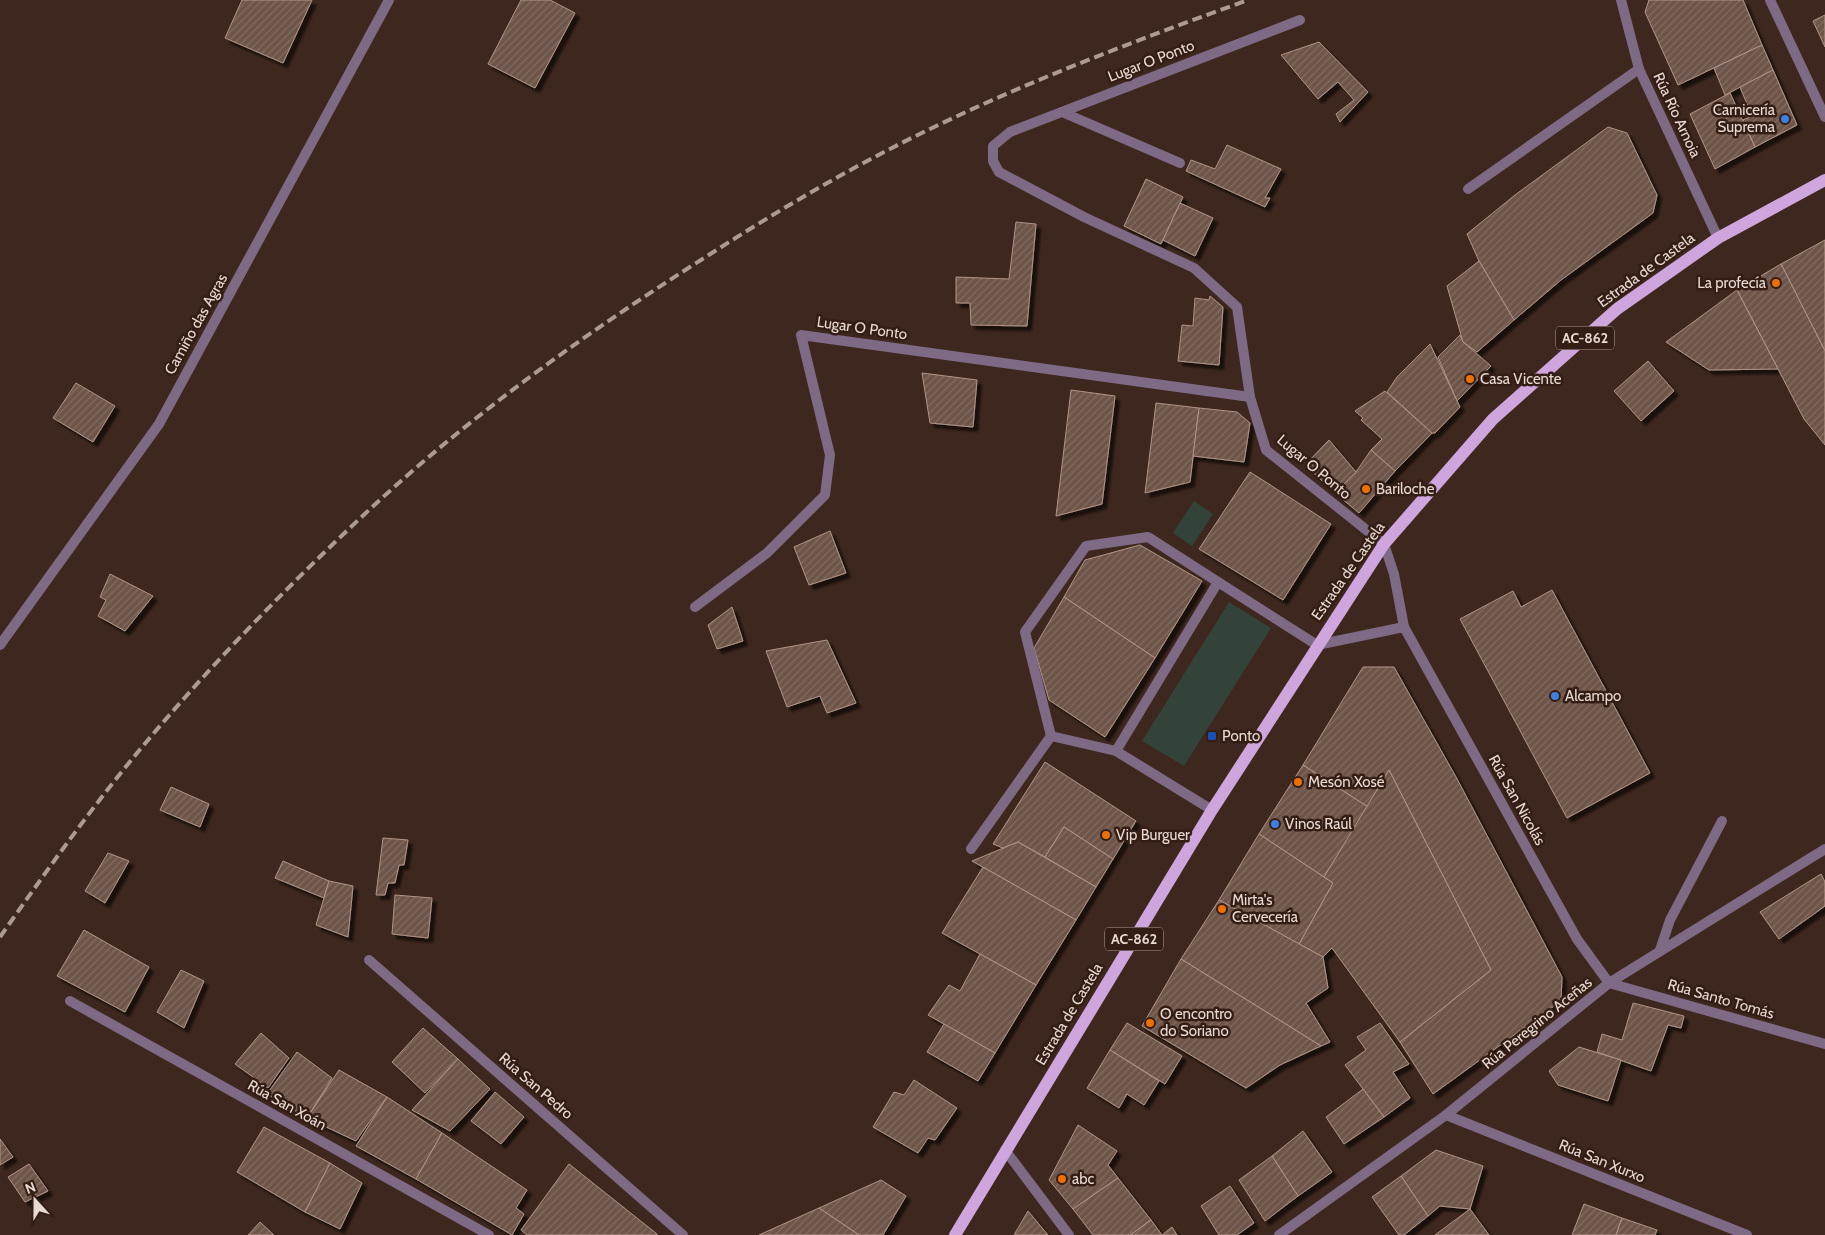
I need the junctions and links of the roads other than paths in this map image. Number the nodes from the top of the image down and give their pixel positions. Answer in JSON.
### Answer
{"nodes":[{"id":1,"x":389,"y":0,"type":"edge"},
{"id":2,"x":1621,"y":0,"type":"edge"},
{"id":3,"x":1770,"y":0,"type":"edge"},
{"id":4,"x":1300,"y":20,"type":"dead end"},
{"id":5,"x":1639,"y":69,"type":"junction"},
{"id":6,"x":1062,"y":112,"type":"junction"},
{"id":7,"x":1825,"y":117,"type":"edge"},
{"id":8,"x":1180,"y":163,"type":"dead end"},
{"id":9,"x":1825,"y":180,"type":"edge"},
{"id":10,"x":1468,"y":189,"type":"dead end"},
{"id":11,"x":1718,"y":238,"type":"junction"},
{"id":12,"x":1250,"y":397,"type":"junction"},
{"id":13,"x":1384,"y":544,"type":"junction"},
{"id":14,"x":1218,"y":582,"type":"junction"},
{"id":15,"x":694,"y":606,"type":"dead end"},
{"id":16,"x":1404,"y":627,"type":"junction"},
{"id":17,"x":0,"y":645,"type":"edge"},
{"id":18,"x":1317,"y":645,"type":"junction"},
{"id":19,"x":1051,"y":736,"type":"junction"},
{"id":20,"x":1116,"y":751,"type":"junction"},
{"id":21,"x":1212,"y":810,"type":"junction"},
{"id":22,"x":1722,"y":821,"type":"dead end"},
{"id":23,"x":971,"y":849,"type":"dead end"},
{"id":24,"x":1825,"y":850,"type":"edge"},
{"id":25,"x":1660,"y":950,"type":"junction"},
{"id":26,"x":369,"y":960,"type":"dead end"},
{"id":27,"x":1609,"y":983,"type":"junction"},
{"id":28,"x":70,"y":1001,"type":"dead end"},
{"id":29,"x":1825,"y":1044,"type":"edge"},
{"id":30,"x":1446,"y":1115,"type":"junction"},
{"id":31,"x":1005,"y":1150,"type":"junction"},
{"id":32,"x":489,"y":1235,"type":"edge"},
{"id":33,"x":683,"y":1235,"type":"edge"},
{"id":34,"x":956,"y":1235,"type":"edge"},
{"id":35,"x":1069,"y":1235,"type":"edge"},
{"id":36,"x":1278,"y":1235,"type":"edge"},
{"id":37,"x":1747,"y":1235,"type":"edge"}],
"edges":[{"from":1,"to":17,"type":"street","name":"Camiño das Agras"},
{"from":2,"to":5,"type":"street","name":"Rúa Río Arnoia"},
{"from":3,"to":7,"type":"street"},
{"from":4,"to":6,"type":"street","name":"Lugar O Ponto"},
{"from":5,"to":10,"type":"street"},
{"from":5,"to":11,"type":"street","name":"Rúa Río Arnoia"},
{"from":6,"to":8,"type":"street"},
{"from":6,"to":12,"type":"street","name":"Lugar O Ponto"},
{"from":9,"to":11,"type":"main road","name":"Estrada de Castela","number":"AC-862"},
{"from":11,"to":13,"type":"main road","name":"Estrada de Castela","number":"AC-862"},
{"from":12,"to":13,"type":"street","name":"Lugar O Ponto"},
{"from":12,"to":15,"type":"street","name":"Lugar O Ponto"},
{"from":13,"to":16,"type":"street","name":"Rúa San Nicolás"},
{"from":13,"to":18,"type":"main road","name":"Estrada de Castela","number":"AC-862"},
{"from":14,"to":18,"type":"street","name":"Estrada de Castela"},
{"from":14,"to":19,"type":"street","name":"Estrada de Castela"},
{"from":14,"to":20,"type":"street"},
{"from":16,"to":18,"type":"street"},
{"from":16,"to":27,"type":"street","name":"Rúa San Nicolás"},
{"from":18,"to":21,"type":"main road","name":"Estrada de Castela","number":"AC-862"},
{"from":19,"to":20,"type":"street"},
{"from":19,"to":23,"type":"street"},
{"from":20,"to":21,"type":"street"},
{"from":21,"to":31,"type":"main road","name":"Estrada de Castela","number":"AC-862"},
{"from":22,"to":25,"type":"street"},
{"from":24,"to":25,"type":"street","name":"Rúa Peregrino Aceñas"},
{"from":25,"to":27,"type":"street","name":"Rúa Peregrino Aceñas"},
{"from":26,"to":33,"type":"street","name":"Rúa San Pedro"},
{"from":27,"to":29,"type":"street","name":"Rúa Santo Tomás"},
{"from":27,"to":30,"type":"street","name":"Rúa Peregrino Aceñas"},
{"from":28,"to":32,"type":"street","name":"Rúa San Xoán"},
{"from":30,"to":36,"type":"street","name":"Rúa Peregrino Aceñas"},
{"from":30,"to":37,"type":"street","name":"Rúa San Xurxo"},
{"from":31,"to":34,"type":"main road","name":"Estrada de Castela","number":"AC-862"},
{"from":31,"to":35,"type":"street"}]}
